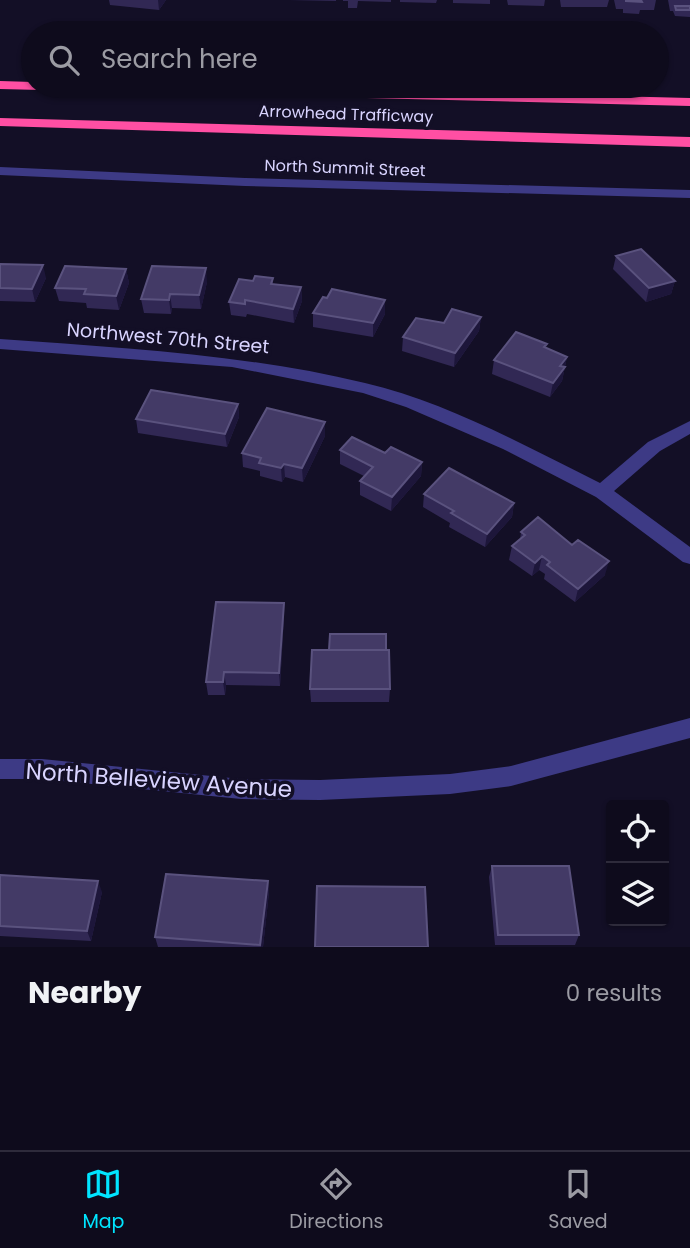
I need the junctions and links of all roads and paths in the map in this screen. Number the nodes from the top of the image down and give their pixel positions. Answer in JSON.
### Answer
{"nodes":[{"id":1,"x":0,"y":85,"type":"edge"},
{"id":2,"x":21,"y":86,"type":"edge"},
{"id":3,"x":528,"y":98,"type":"edge"},
{"id":4,"x":690,"y":102,"type":"edge"},
{"id":5,"x":0,"y":122,"type":"edge"},
{"id":6,"x":690,"y":142,"type":"edge"},
{"id":7,"x":0,"y":171,"type":"edge"},
{"id":8,"x":690,"y":194,"type":"edge"},
{"id":9,"x":0,"y":344,"type":"edge"},
{"id":10,"x":690,"y":427,"type":"edge"},
{"id":11,"x":601,"y":492,"type":"junction"},
{"id":12,"x":690,"y":557,"type":"edge"},
{"id":13,"x":690,"y":728,"type":"edge"},
{"id":14,"x":0,"y":769,"type":"edge"}],
"edges":[{"from":1,"to":2,"type":"highway"},
{"from":3,"to":4,"type":"highway","name":"Arrowhead Trafficway"},
{"from":5,"to":6,"type":"highway","name":"Arrowhead Trafficway"},
{"from":7,"to":8,"type":"street","name":"North Summit Street"},
{"from":9,"to":11,"type":"street","name":"Northwest 70th Street"},
{"from":10,"to":11,"type":"street"},
{"from":11,"to":12,"type":"street","name":"Northwest 70th Street"},
{"from":13,"to":14,"type":"street","name":"North Belleview Avenue"}]}
